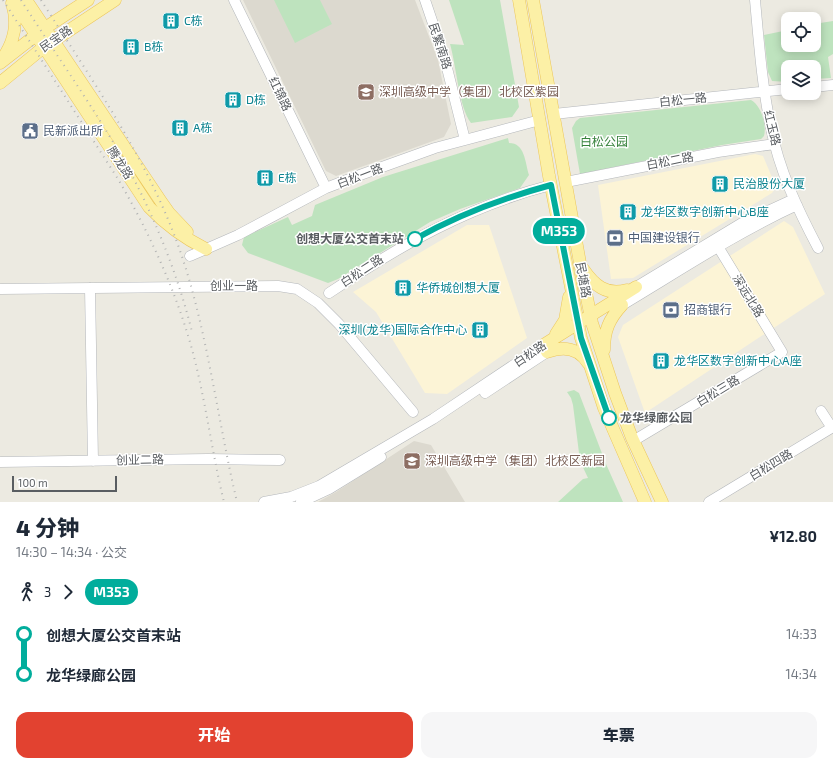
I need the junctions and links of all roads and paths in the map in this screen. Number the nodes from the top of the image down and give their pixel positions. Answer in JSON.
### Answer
{"nodes":[{"id":1,"x":12,"y":0,"type":"edge"},
{"id":2,"x":26,"y":0,"type":"edge"},
{"id":3,"x":88,"y":0,"type":"edge"},
{"id":4,"x":115,"y":0,"type":"edge"},
{"id":5,"x":234,"y":0,"type":"edge"},
{"id":6,"x":424,"y":0,"type":"edge"},
{"id":7,"x":519,"y":0,"type":"edge"},
{"id":8,"x":533,"y":0,"type":"edge"},
{"id":9,"x":755,"y":0,"type":"edge"},
{"id":10,"x":40,"y":31,"type":"junction"},
{"id":11,"x":49,"y":44,"type":"junction"},
{"id":12,"x":0,"y":63,"type":"edge"},
{"id":13,"x":0,"y":83,"type":"edge"},
{"id":14,"x":833,"y":85,"type":"edge"},
{"id":15,"x":821,"y":86,"type":"edge"},
{"id":16,"x":781,"y":90,"type":"edge"},
{"id":17,"x":764,"y":91,"type":"junction"},
{"id":18,"x":554,"y":114,"type":"junction"},
{"id":19,"x":540,"y":120,"type":"junction"},
{"id":20,"x":464,"y":140,"type":"junction"},
{"id":21,"x":775,"y":144,"type":"junction"},
{"id":22,"x":566,"y":182,"type":"junction"},
{"id":23,"x":551,"y":185,"type":"junction"},
{"id":24,"x":326,"y":188,"type":"junction"},
{"id":25,"x":795,"y":202,"type":"junction"},
{"id":26,"x":716,"y":244,"type":"junction"},
{"id":27,"x":209,"y":248,"type":"junction"},
{"id":28,"x":818,"y":248,"type":"dead end"},
{"id":29,"x":190,"y":256,"type":"dead end"},
{"id":30,"x":580,"y":263,"type":"junction"},
{"id":31,"x":568,"y":278,"type":"junction"},
{"id":32,"x":90,"y":288,"type":"junction"},
{"id":33,"x":636,"y":288,"type":"junction"},
{"id":34,"x":0,"y":289,"type":"edge"},
{"id":35,"x":329,"y":293,"type":"dead end"},
{"id":36,"x":622,"y":305,"type":"junction"},
{"id":37,"x":591,"y":319,"type":"junction"},
{"id":38,"x":579,"y":327,"type":"junction"},
{"id":39,"x":546,"y":348,"type":"junction"},
{"id":40,"x":782,"y":352,"type":"joint"},
{"id":41,"x":589,"y":365,"type":"junction"},
{"id":42,"x":606,"y":366,"type":"junction"},
{"id":43,"x":820,"y":411,"type":"dead end"},
{"id":44,"x":413,"y":412,"type":"dead end"},
{"id":45,"x":833,"y":427,"type":"edge"},
{"id":46,"x":633,"y":441,"type":"junction"},
{"id":47,"x":280,"y":460,"type":"dead end"},
{"id":48,"x":94,"y":461,"type":"junction"},
{"id":49,"x":0,"y":462,"type":"edge"},
{"id":50,"x":264,"y":502,"type":"edge"},
{"id":51,"x":301,"y":502,"type":"edge"},
{"id":52,"x":645,"y":502,"type":"edge"},
{"id":53,"x":662,"y":502,"type":"edge"},
{"id":54,"x":709,"y":502,"type":"edge"}],
"edges":[{"from":1,"to":10,"type":"main road","name":"腾龙路"},
{"from":1,"to":12,"type":"main road"},
{"from":2,"to":10,"type":"main road","name":"腾龙路"},
{"from":3,"to":10,"type":"main road","name":"民宝路"},
{"from":4,"to":11,"type":"main road","name":"民宝路"},
{"from":5,"to":24,"type":"street","name":"红锦路"},
{"from":6,"to":20,"type":"street","name":"民繁南路"},
{"from":7,"to":19,"type":"main road","name":"民塘路"},
{"from":8,"to":18,"type":"main road","name":"民塘路"},
{"from":9,"to":17,"type":"street","name":"红玉路"},
{"from":10,"to":11,"type":"main road","name":"腾龙路"},
{"from":10,"to":12,"type":"main road","name":"民宝路"},
{"from":11,"to":13,"type":"main road","name":"民宝路"},
{"from":11,"to":27,"type":"main road","name":"腾龙路"},
{"from":14,"to":15,"type":"street"},
{"from":16,"to":17,"type":"street","name":"白松一路"},
{"from":17,"to":18,"type":"street","name":"白松一路"},
{"from":17,"to":21,"type":"street","name":"红玉路"},
{"from":18,"to":22,"type":"main road","name":"民塘路"},
{"from":19,"to":20,"type":"street","name":"白松一路"},
{"from":19,"to":23,"type":"main road","name":"民塘路"},
{"from":20,"to":24,"type":"street","name":"白松一路"},
{"from":21,"to":22,"type":"street","name":"白松二路"},
{"from":21,"to":25,"type":"street","name":"红玉路"},
{"from":22,"to":30,"type":"main road","name":"民塘路"},
{"from":23,"to":31,"type":"main road","name":"民塘路"},
{"from":23,"to":35,"type":"street","name":"白松二路"},
{"from":24,"to":27,"type":"street","name":"白松一路"},
{"from":25,"to":26,"type":"street","name":"白松路"},
{"from":25,"to":28,"type":"street","name":"红玉路"},
{"from":26,"to":33,"type":"street","name":"白松路"},
{"from":26,"to":36,"type":"street","name":"白松路"},
{"from":26,"to":40,"type":"street","name":"深远北路"},
{"from":27,"to":29,"type":"street","name":"白松一路"},
{"from":30,"to":33,"type":"main road"},
{"from":30,"to":37,"type":"main road","name":"民塘路"},
{"from":31,"to":38,"type":"main road","name":"民塘路"},
{"from":31,"to":39,"type":"main road"},
{"from":32,"to":34,"type":"street","name":"创业一路"},
{"from":32,"to":44,"type":"street","name":"创业一路"},
{"from":32,"to":48,"type":"street"},
{"from":33,"to":37,"type":"main road","name":"白松路"},
{"from":36,"to":37,"type":"main road","name":"白松路"},
{"from":36,"to":42,"type":"main road"},
{"from":37,"to":38,"type":"main road","name":"白松路"},
{"from":37,"to":42,"type":"main road","name":"民塘路"},
{"from":38,"to":39,"type":"main road","name":"白松路"},
{"from":38,"to":41,"type":"main road","name":"民塘路"},
{"from":39,"to":41,"type":"main road"},
{"from":39,"to":50,"type":"street","name":"白松路"},
{"from":39,"to":51,"type":"street","name":"白松路"},
{"from":40,"to":46,"type":"street","name":"白松三路"},
{"from":41,"to":52,"type":"main road","name":"民塘路"},
{"from":42,"to":46,"type":"main road","name":"民塘路"},
{"from":43,"to":45,"type":"street"},
{"from":45,"to":54,"type":"street","name":"白松四路"},
{"from":46,"to":53,"type":"main road","name":"民塘路"},
{"from":47,"to":48,"type":"street","name":"创业二路"},
{"from":48,"to":49,"type":"street","name":"创业二路"}]}
